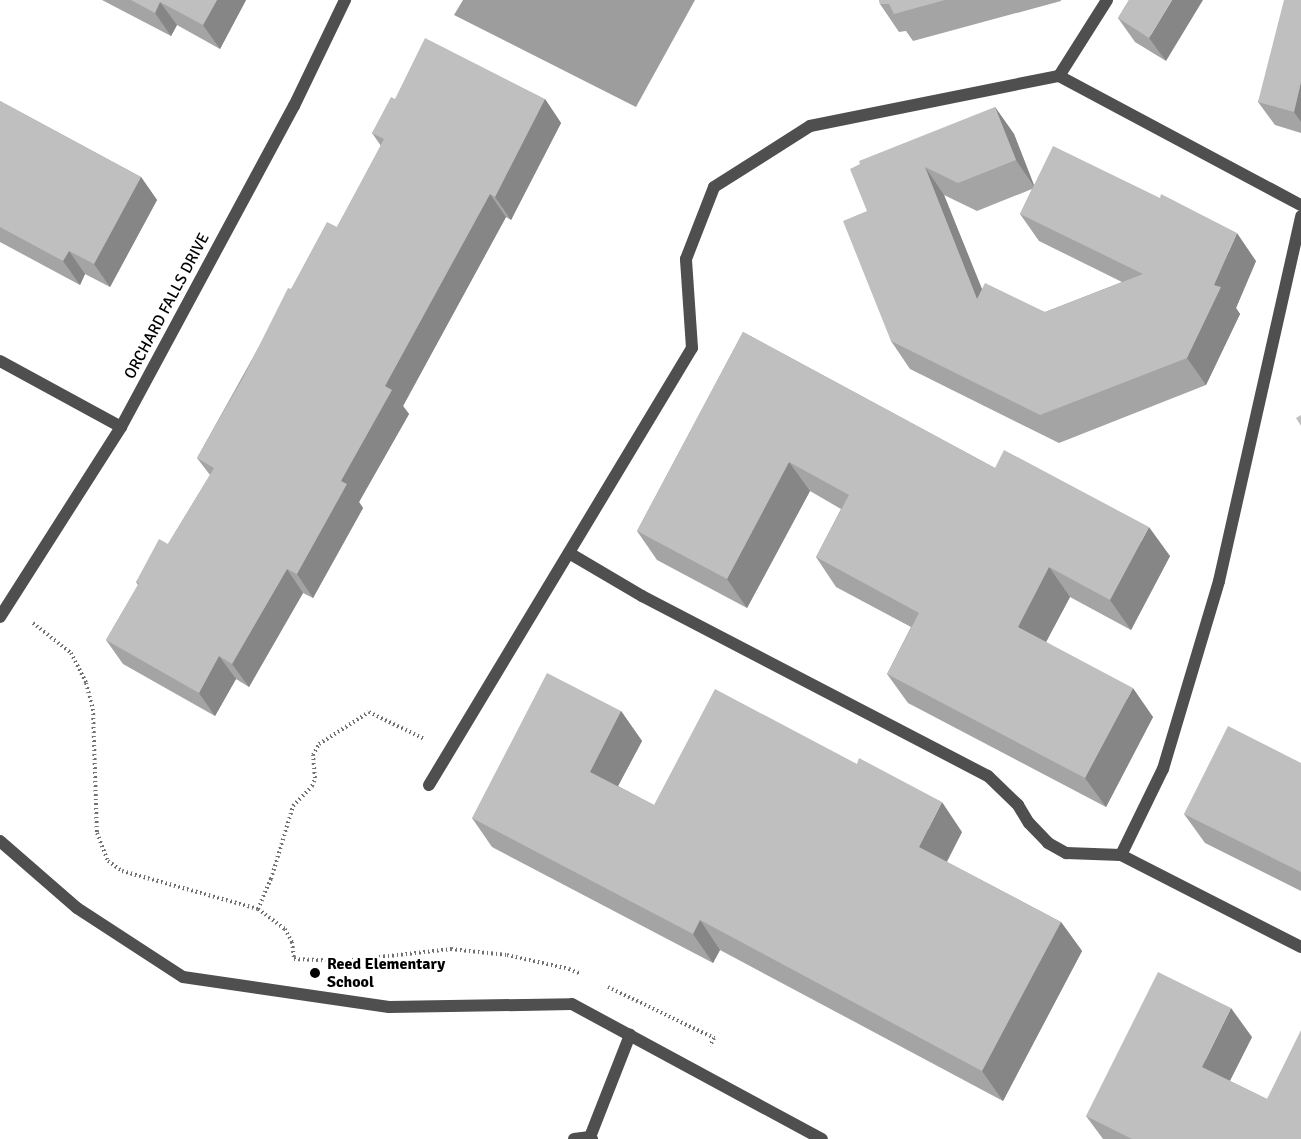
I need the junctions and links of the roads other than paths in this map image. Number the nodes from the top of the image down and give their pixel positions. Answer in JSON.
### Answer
{"nodes":[{"id":1,"x":345,"y":0,"type":"edge"},
{"id":2,"x":1107,"y":0,"type":"edge"},
{"id":3,"x":1059,"y":76,"type":"junction"},
{"id":4,"x":1301,"y":205,"type":"edge"},
{"id":5,"x":1301,"y":216,"type":"edge"},
{"id":6,"x":0,"y":361,"type":"edge"},
{"id":7,"x":120,"y":427,"type":"junction"},
{"id":8,"x":569,"y":553,"type":"junction"},
{"id":9,"x":0,"y":617,"type":"edge"},
{"id":10,"x":429,"y":785,"type":"dead end"},
{"id":11,"x":0,"y":841,"type":"edge"},
{"id":12,"x":1121,"y":855,"type":"junction"},
{"id":13,"x":1301,"y":947,"type":"edge"},
{"id":14,"x":630,"y":1035,"type":"junction"},
{"id":15,"x":591,"y":1138,"type":"edge"},
{"id":16,"x":574,"y":1139,"type":"edge"},
{"id":17,"x":822,"y":1139,"type":"edge"}],
"edges":[{"from":1,"to":7,"type":"street","name":"ORCHARD FALLS DRIVE"},
{"from":2,"to":3,"type":"street"},
{"from":3,"to":4,"type":"street"},
{"from":3,"to":8,"type":"street"},
{"from":5,"to":12,"type":"street"},
{"from":6,"to":7,"type":"street"},
{"from":7,"to":9,"type":"street","name":"ORCHARD FALLS DRIVE"},
{"from":8,"to":10,"type":"street"},
{"from":8,"to":12,"type":"street"},
{"from":11,"to":14,"type":"street"},
{"from":12,"to":13,"type":"street"},
{"from":14,"to":15,"type":"street"},
{"from":14,"to":17,"type":"street"},
{"from":15,"to":16,"type":"street"}]}
